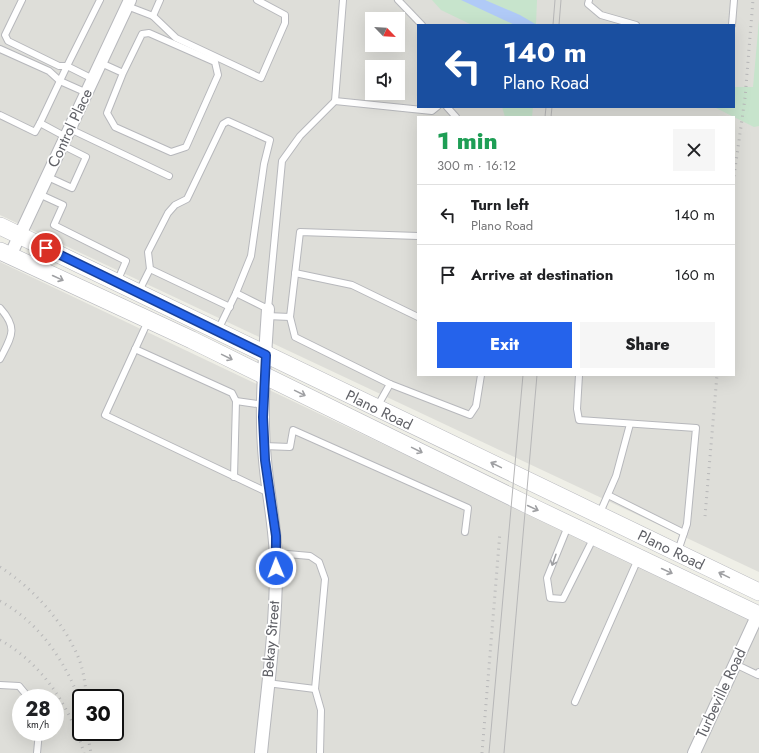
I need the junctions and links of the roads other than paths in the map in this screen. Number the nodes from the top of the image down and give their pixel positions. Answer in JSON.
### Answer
{"nodes":[{"id":1,"x":22,"y":0,"type":"edge"},
{"id":2,"x":100,"y":0,"type":"edge"},
{"id":3,"x":160,"y":0,"type":"edge"},
{"id":4,"x":257,"y":0,"type":"edge"},
{"id":5,"x":343,"y":0,"type":"edge"},
{"id":6,"x":398,"y":0,"type":"edge"},
{"id":7,"x":589,"y":0,"type":"edge"},
{"id":8,"x":734,"y":0,"type":"edge"},
{"id":9,"x":129,"y":3,"type":"edge"},
{"id":10,"x":153,"y":16,"type":"junction"},
{"id":11,"x":421,"y":24,"type":"edge"},
{"id":12,"x":632,"y":24,"type":"edge"},
{"id":13,"x":732,"y":24,"type":"edge"},
{"id":14,"x":0,"y":49,"type":"edge"},
{"id":15,"x":101,"y":63,"type":"junction"},
{"id":16,"x":67,"y":66,"type":"junction"},
{"id":17,"x":123,"y":73,"type":"junction"},
{"id":18,"x":94,"y":79,"type":"junction"},
{"id":19,"x":60,"y":81,"type":"junction"},
{"id":20,"x":87,"y":93,"type":"junction"},
{"id":21,"x":335,"y":101,"type":"junction"},
{"id":22,"x":436,"y":108,"type":"edge"},
{"id":23,"x":447,"y":108,"type":"edge"},
{"id":24,"x":0,"y":115,"type":"edge"},
{"id":25,"x":455,"y":116,"type":"edge"},
{"id":26,"x":40,"y":123,"type":"junction"},
{"id":27,"x":66,"y":137,"type":"junction"},
{"id":28,"x":169,"y":176,"type":"dead end"},
{"id":29,"x":48,"y":177,"type":"junction"},
{"id":30,"x":40,"y":194,"type":"junction"},
{"id":31,"x":0,"y":226,"type":"edge"},
{"id":32,"x":20,"y":236,"type":"junction"},
{"id":33,"x":417,"y":236,"type":"edge"},
{"id":34,"x":3,"y":255,"type":"edge"},
{"id":35,"x":150,"y":269,"type":"junction"},
{"id":36,"x":295,"y":273,"type":"junction"},
{"id":37,"x":117,"y":282,"type":"junction"},
{"id":38,"x":138,"y":293,"type":"junction"},
{"id":39,"x":236,"y":293,"type":"junction"},
{"id":40,"x":230,"y":306,"type":"junction"},
{"id":41,"x":0,"y":308,"type":"edge"},
{"id":42,"x":268,"y":312,"type":"junction"},
{"id":43,"x":417,"y":317,"type":"edge"},
{"id":44,"x":290,"y":318,"type":"junction"},
{"id":45,"x":149,"y":320,"type":"junction"},
{"id":46,"x":217,"y":331,"type":"junction"},
{"id":47,"x":135,"y":349,"type":"junction"},
{"id":48,"x":266,"y":355,"type":"junction"},
{"id":49,"x":0,"y":359,"type":"edge"},
{"id":50,"x":265,"y":376,"type":"junction"},
{"id":51,"x":481,"y":376,"type":"edge"},
{"id":52,"x":579,"y":376,"type":"edge"},
{"id":53,"x":390,"y":384,"type":"junction"},
{"id":54,"x":236,"y":401,"type":"junction"},
{"id":55,"x":264,"y":405,"type":"junction"},
{"id":56,"x":376,"y":408,"type":"junction"},
{"id":57,"x":630,"y":424,"type":"junction"},
{"id":58,"x":264,"y":446,"type":"junction"},
{"id":59,"x":234,"y":476,"type":"junction"},
{"id":60,"x":270,"y":494,"type":"junction"},
{"id":61,"x":608,"y":495,"type":"junction"},
{"id":62,"x":599,"y":515,"type":"junction"},
{"id":63,"x":569,"y":524,"type":"junction"},
{"id":64,"x":465,"y":532,"type":"dead end"},
{"id":65,"x":684,"y":533,"type":"junction"},
{"id":66,"x":594,"y":536,"type":"junction"},
{"id":67,"x":276,"y":552,"type":"junction"},
{"id":68,"x":678,"y":553,"type":"junction"},
{"id":69,"x":639,"y":557,"type":"junction"},
{"id":70,"x":759,"y":592,"type":"edge"},
{"id":71,"x":759,"y":614,"type":"edge"},
{"id":72,"x":735,"y":664,"type":"junction"},
{"id":73,"x":759,"y":672,"type":"edge"},
{"id":74,"x":267,"y":684,"type":"junction"},
{"id":75,"x":0,"y":685,"type":"edge"},
{"id":76,"x":22,"y":689,"type":"edge"},
{"id":77,"x":315,"y":689,"type":"junction"},
{"id":78,"x":575,"y":702,"type":"dead end"},
{"id":79,"x":38,"y":741,"type":"edge"},
{"id":80,"x":37,"y":753,"type":"edge"},
{"id":81,"x":261,"y":753,"type":"edge"},
{"id":82,"x":320,"y":753,"type":"edge"},
{"id":83,"x":694,"y":753,"type":"edge"}],
"edges":[{"from":1,"to":16,"type":"lane"},
{"from":2,"to":16,"type":"lane"},
{"from":3,"to":10,"type":"lane"},
{"from":4,"to":10,"type":"lane"},
{"from":5,"to":21,"type":"lane"},
{"from":6,"to":11,"type":"lane"},
{"from":7,"to":12,"type":"lane"},
{"from":8,"to":13,"type":"lane"},
{"from":9,"to":10,"type":"lane"},
{"from":9,"to":15,"type":"street","name":"Control Place"},
{"from":14,"to":19,"type":"lane"},
{"from":15,"to":17,"type":"lane"},
{"from":15,"to":18,"type":"street","name":"Control Place"},
{"from":16,"to":18,"type":"lane"},
{"from":16,"to":19,"type":"lane"},
{"from":17,"to":17,"type":"lane"},
{"from":18,"to":20,"type":"street","name":"Control Place"},
{"from":19,"to":20,"type":"lane"},
{"from":19,"to":26,"type":"lane"},
{"from":20,"to":27,"type":"street","name":"Control Place"},
{"from":21,"to":22,"type":"lane"},
{"from":21,"to":42,"type":"lane"},
{"from":23,"to":25,"type":"lane"},
{"from":24,"to":26,"type":"lane"},
{"from":26,"to":27,"type":"lane"},
{"from":27,"to":28,"type":"lane"},
{"from":27,"to":29,"type":"street","name":"Control Place"},
{"from":27,"to":29,"type":"lane"},
{"from":29,"to":30,"type":"street","name":"Control Place"},
{"from":30,"to":32,"type":"street","name":"Control Place"},
{"from":30,"to":37,"type":"lane"},
{"from":31,"to":32,"type":"main road","name":"Plano Road"},
{"from":32,"to":34,"type":"street","name":"Control Place"},
{"from":32,"to":37,"type":"main road","name":"Plano Road"},
{"from":33,"to":36,"type":"lane"},
{"from":34,"to":45,"type":"main road","name":"Plano Road","one_way":true},
{"from":35,"to":38,"type":"lane"},
{"from":35,"to":39,"type":"lane"},
{"from":35,"to":40,"type":"lane"},
{"from":36,"to":43,"type":"lane"},
{"from":36,"to":44,"type":"lane"},
{"from":37,"to":38,"type":"main road","name":"Plano Road"},
{"from":38,"to":46,"type":"main road","name":"Plano Road"},
{"from":39,"to":40,"type":"lane"},
{"from":39,"to":42,"type":"lane"},
{"from":40,"to":46,"type":"lane"},
{"from":41,"to":49,"type":"lane"},
{"from":42,"to":44,"type":"lane"},
{"from":42,"to":48,"type":"street","name":"Bekay Street"},
{"from":44,"to":53,"type":"lane"},
{"from":45,"to":47,"type":"lane"},
{"from":45,"to":50,"type":"main road","name":"Plano Road","one_way":true},
{"from":46,"to":48,"type":"main road","name":"Plano Road"},
{"from":47,"to":54,"type":"lane"},
{"from":47,"to":59,"type":"lane"},
{"from":48,"to":50,"type":"street","name":"Bekay Street"},
{"from":48,"to":56,"type":"main road","name":"Plano Road"},
{"from":50,"to":55,"type":"street","name":"Bekay Street"},
{"from":50,"to":63,"type":"main road","name":"Plano Road","one_way":true},
{"from":51,"to":53,"type":"lane"},
{"from":52,"to":57,"type":"lane"},
{"from":53,"to":56,"type":"lane"},
{"from":54,"to":55,"type":"lane"},
{"from":54,"to":59,"type":"lane"},
{"from":55,"to":58,"type":"street","name":"Bekay Street"},
{"from":62,"to":56,"type":"main road","name":"Plano Road","one_way":true},
{"from":57,"to":61,"type":"lane"},
{"from":57,"to":65,"type":"lane"},
{"from":58,"to":60,"type":"street","name":"Bekay Street"},
{"from":58,"to":64,"type":"lane"},
{"from":59,"to":60,"type":"lane"},
{"from":60,"to":67,"type":"street","name":"Bekay Street"},
{"from":61,"to":62,"type":"lane"},
{"from":61,"to":65,"type":"lane"},
{"from":62,"to":68,"type":"main road","name":"Plano Road"},
{"from":63,"to":66,"type":"main road","name":"Plano Road"},
{"from":63,"to":66,"type":"lane","one_way":true},
{"from":65,"to":68,"type":"lane"},
{"from":66,"to":69,"type":"main road","name":"Plano Road"},
{"from":67,"to":74,"type":"street","name":"Bekay Street"},
{"from":67,"to":77,"type":"lane"},
{"from":70,"to":68,"type":"main road","name":"Plano Road","one_way":true},
{"from":69,"to":71,"type":"main road","name":"Plano Road","one_way":true},
{"from":69,"to":78,"type":"lane"},
{"from":71,"to":72,"type":"street","name":"Turbeville Road"},
{"from":72,"to":73,"type":"lane"},
{"from":72,"to":83,"type":"street","name":"Turbeville Road"},
{"from":74,"to":77,"type":"lane"},
{"from":74,"to":81,"type":"street","name":"Bekay Street"},
{"from":75,"to":76,"type":"lane"},
{"from":77,"to":82,"type":"lane"},
{"from":79,"to":80,"type":"lane"}]}
